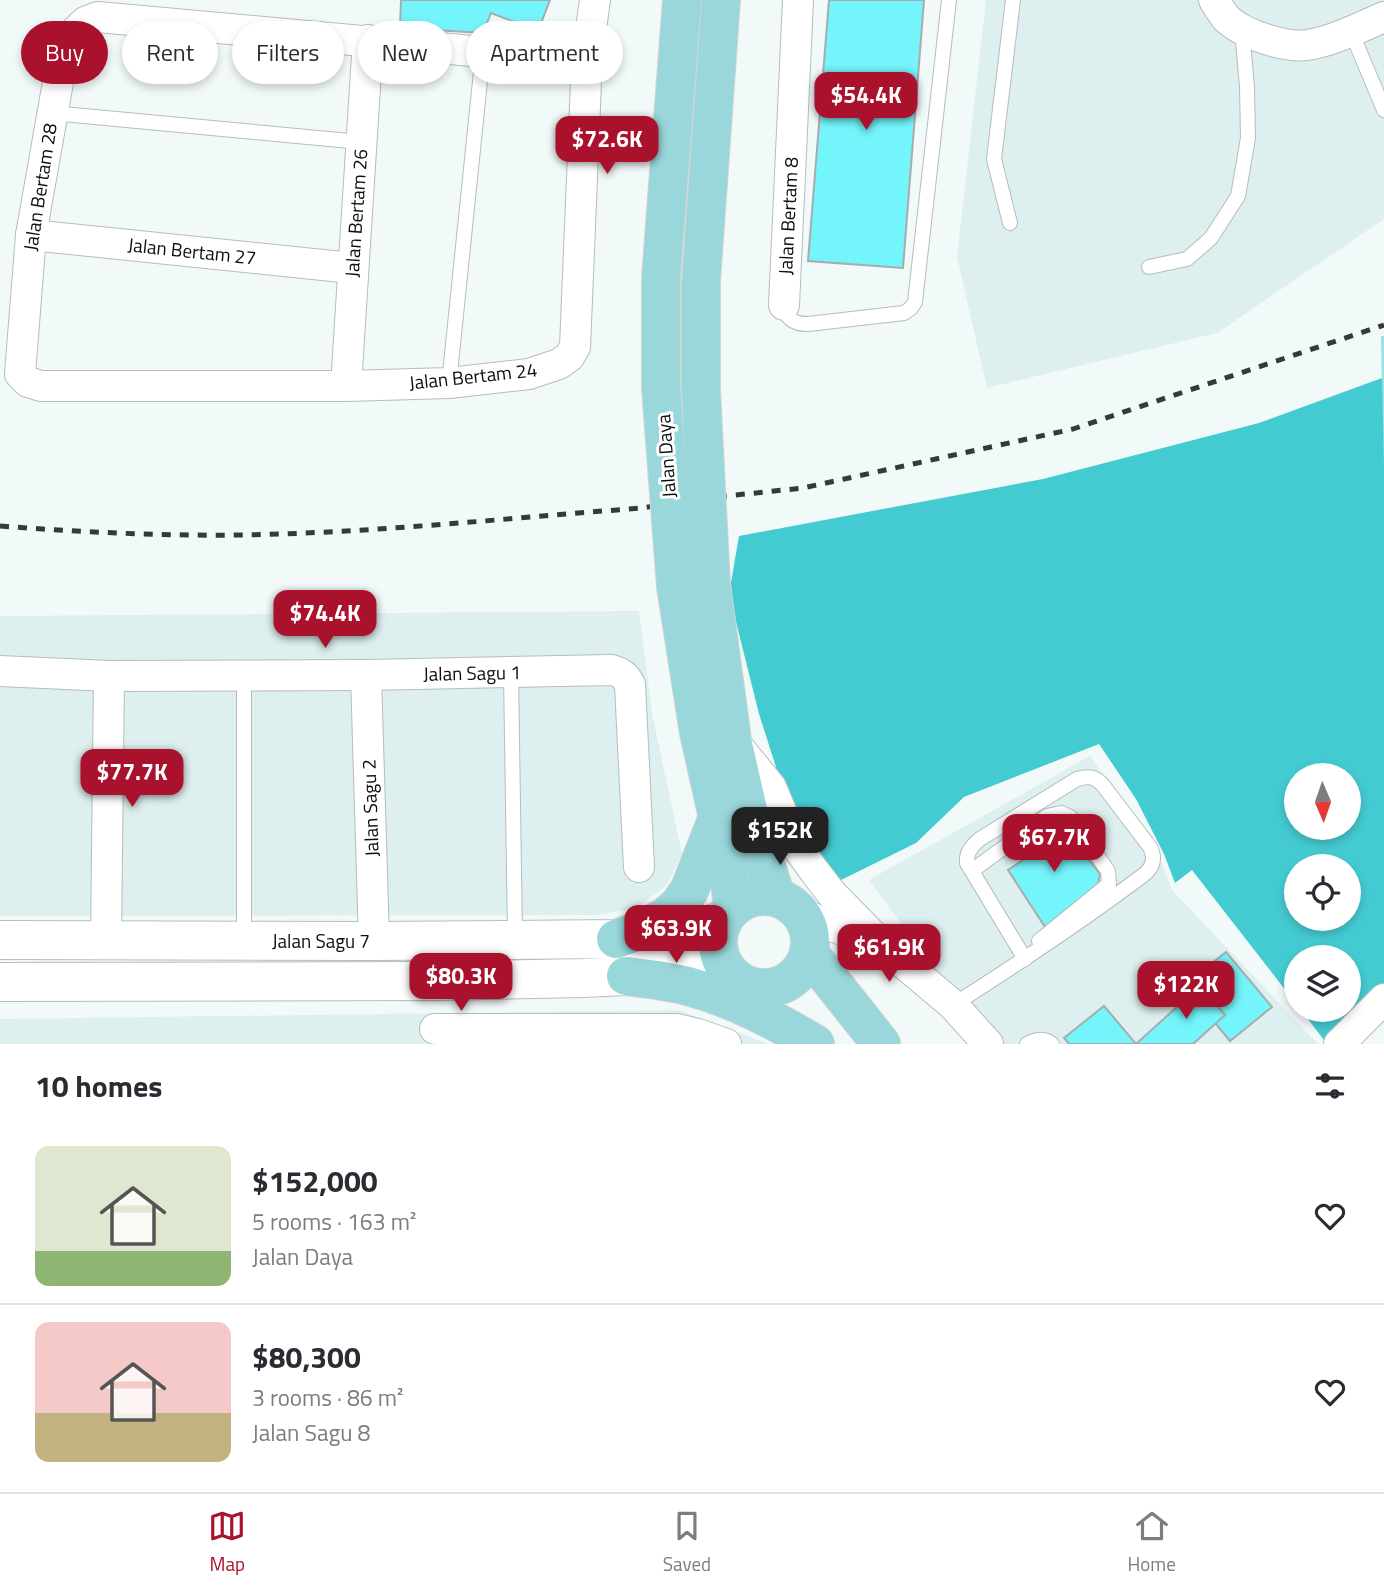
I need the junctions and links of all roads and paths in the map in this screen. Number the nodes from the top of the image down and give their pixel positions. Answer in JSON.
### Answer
{"nodes":[{"id":1,"x":595,"y":0,"type":"edge"},
{"id":2,"x":682,"y":0,"type":"edge"},
{"id":3,"x":721,"y":0,"type":"edge"},
{"id":4,"x":798,"y":0,"type":"edge"},
{"id":5,"x":949,"y":0,"type":"edge"},
{"id":6,"x":1013,"y":0,"type":"edge"},
{"id":7,"x":1214,"y":0,"type":"edge"},
{"id":8,"x":1384,"y":17,"type":"edge"},
{"id":9,"x":592,"y":21,"type":"edge"},
{"id":10,"x":1242,"y":30,"type":"junction"},
{"id":11,"x":1351,"y":31,"type":"junction"},
{"id":12,"x":358,"y":39,"type":"edge"},
{"id":13,"x":365,"y":84,"type":"edge"},
{"id":14,"x":480,"y":84,"type":"edge"},
{"id":15,"x":586,"y":84,"type":"edge"},
{"id":16,"x":1384,"y":110,"type":"edge"},
{"id":17,"x":51,"y":113,"type":"junction"},
{"id":18,"x":361,"y":142,"type":"junction"},
{"id":19,"x":1010,"y":223,"type":"dead end"},
{"id":20,"x":31,"y":235,"type":"junction"},
{"id":21,"x":1149,"y":267,"type":"dead end"},
{"id":22,"x":352,"y":268,"type":"junction"},
{"id":23,"x":784,"y":305,"type":"joint"},
{"id":24,"x":20,"y":374,"type":"joint"},
{"id":25,"x":449,"y":383,"type":"junction"},
{"id":26,"x":346,"y":386,"type":"junction"},
{"id":27,"x":693,"y":586,"type":"junction"},
{"id":28,"x":0,"y":671,"type":"edge"},
{"id":29,"x":511,"y":672,"type":"junction"},
{"id":30,"x":366,"y":675,"type":"junction"},
{"id":31,"x":244,"y":676,"type":"junction"},
{"id":32,"x":109,"y":677,"type":"junction"},
{"id":33,"x":732,"y":740,"type":"junction"},
{"id":34,"x":718,"y":817,"type":"junction"},
{"id":35,"x":639,"y":867,"type":"dead end"},
{"id":36,"x":973,"y":870,"type":"junction"},
{"id":37,"x":788,"y":905,"type":"junction"},
{"id":38,"x":728,"y":914,"type":"junction"},
{"id":39,"x":616,"y":939,"type":"junction"},
{"id":40,"x":0,"y":940,"type":"edge"},
{"id":41,"x":515,"y":940,"type":"junction"},
{"id":42,"x":106,"y":941,"type":"junction"},
{"id":43,"x":244,"y":941,"type":"junction"},
{"id":44,"x":374,"y":942,"type":"junction"},
{"id":45,"x":884,"y":947,"type":"junction"},
{"id":46,"x":809,"y":953,"type":"junction"},
{"id":47,"x":1025,"y":959,"type":"junction"},
{"id":48,"x":724,"y":966,"type":"junction"},
{"id":49,"x":626,"y":976,"type":"junction"},
{"id":50,"x":437,"y":981,"type":"junction"},
{"id":51,"x":0,"y":982,"type":"edge"},
{"id":52,"x":779,"y":986,"type":"junction"},
{"id":53,"x":1384,"y":999,"type":"edge"},
{"id":54,"x":953,"y":1005,"type":"junction"},
{"id":55,"x":435,"y":1036,"type":"edge"},
{"id":56,"x":726,"y":1044,"type":"edge"},
{"id":57,"x":815,"y":1044,"type":"edge"},
{"id":58,"x":824,"y":1044,"type":"edge"},
{"id":59,"x":881,"y":1044,"type":"edge"},
{"id":60,"x":988,"y":1044,"type":"edge"},
{"id":61,"x":1027,"y":1044,"type":"edge"},
{"id":62,"x":1052,"y":1044,"type":"edge"},
{"id":63,"x":1339,"y":1044,"type":"edge"}],
"edges":[{"from":1,"to":9,"type":"street","name":"Jalan Bertam 24"},
{"from":2,"to":27,"type":"main road","name":"Jalan Daya","bridge":true},
{"from":3,"to":27,"type":"main road","name":"Jalan Daya","bridge":true},
{"from":4,"to":23,"type":"street","name":"Jalan Bertam 8"},
{"from":5,"to":23,"type":"lane"},
{"from":6,"to":19,"type":"lane"},
{"from":7,"to":10,"type":"street"},
{"from":8,"to":11,"type":"street"},
{"from":10,"to":11,"type":"street"},
{"from":10,"to":21,"type":"lane"},
{"from":11,"to":16,"type":"lane"},
{"from":12,"to":17,"type":"street","name":"Jalan Bertam 28"},
{"from":13,"to":18,"type":"street","name":"Jalan Bertam 26"},
{"from":14,"to":25,"type":"lane"},
{"from":15,"to":25,"type":"street","name":"Jalan Bertam 24"},
{"from":17,"to":18,"type":"lane"},
{"from":17,"to":20,"type":"street","name":"Jalan Bertam 28"},
{"from":18,"to":22,"type":"street","name":"Jalan Bertam 26"},
{"from":20,"to":22,"type":"street","name":"Jalan Bertam 27"},
{"from":20,"to":24,"type":"street","name":"Jalan Bertam 28"},
{"from":22,"to":26,"type":"street","name":"Jalan Bertam 26"},
{"from":24,"to":26,"type":"street","name":"Jalan Bertam 24"},
{"from":25,"to":26,"type":"street","name":"Jalan Bertam 24"},
{"from":27,"to":33,"type":"main road","name":"Jalan Daya"},
{"from":27,"to":34,"type":"main road","name":"Jalan Daya"},
{"from":28,"to":32,"type":"street","name":"Jalan Sagu 1"},
{"from":29,"to":30,"type":"street","name":"Jalan Sagu 1"},
{"from":29,"to":35,"type":"street","name":"Jalan Sagu 1"},
{"from":29,"to":41,"type":"lane"},
{"from":30,"to":31,"type":"street","name":"Jalan Sagu 1"},
{"from":30,"to":44,"type":"street","name":"Jalan Sagu 2"},
{"from":31,"to":32,"type":"street","name":"Jalan Sagu 1"},
{"from":31,"to":43,"type":"lane"},
{"from":32,"to":42,"type":"street"},
{"from":33,"to":37,"type":"main road","name":"Jalan Daya"},
{"from":33,"to":45,"type":"street"},
{"from":34,"to":38,"type":"main road","name":"Jalan Daya"},
{"from":34,"to":39,"type":"main road"},
{"from":36,"to":47,"type":"lane"},
{"from":36,"to":47,"type":"lane"},
{"from":36,"to":47,"type":"lane"},
{"from":37,"to":38,"type":"main road"},
{"from":37,"to":45,"type":"street"},
{"from":37,"to":46,"type":"main road"},
{"from":38,"to":39,"type":"street","name":"Jalan Sagu 7"},
{"from":38,"to":48,"type":"main road"},
{"from":39,"to":41,"type":"street","name":"Jalan Sagu 7"},
{"from":40,"to":42,"type":"street","name":"Jalan Sagu 7"},
{"from":41,"to":44,"type":"street","name":"Jalan Sagu 7"},
{"from":42,"to":43,"type":"street","name":"Jalan Sagu 7"},
{"from":43,"to":44,"type":"street","name":"Jalan Sagu 7"},
{"from":45,"to":54,"type":"street"},
{"from":46,"to":52,"type":"main road"},
{"from":46,"to":59,"type":"main road"},
{"from":47,"to":54,"type":"lane"},
{"from":48,"to":49,"type":"street"},
{"from":48,"to":52,"type":"main road"},
{"from":49,"to":50,"type":"street"},
{"from":49,"to":57,"type":"main road"},
{"from":50,"to":51,"type":"street"},
{"from":50,"to":55,"type":"street"},
{"from":52,"to":58,"type":"main road"},
{"from":53,"to":63,"type":"street"},
{"from":54,"to":60,"type":"street"},
{"from":55,"to":56,"type":"street"},
{"from":61,"to":62,"type":"lane"}]}
